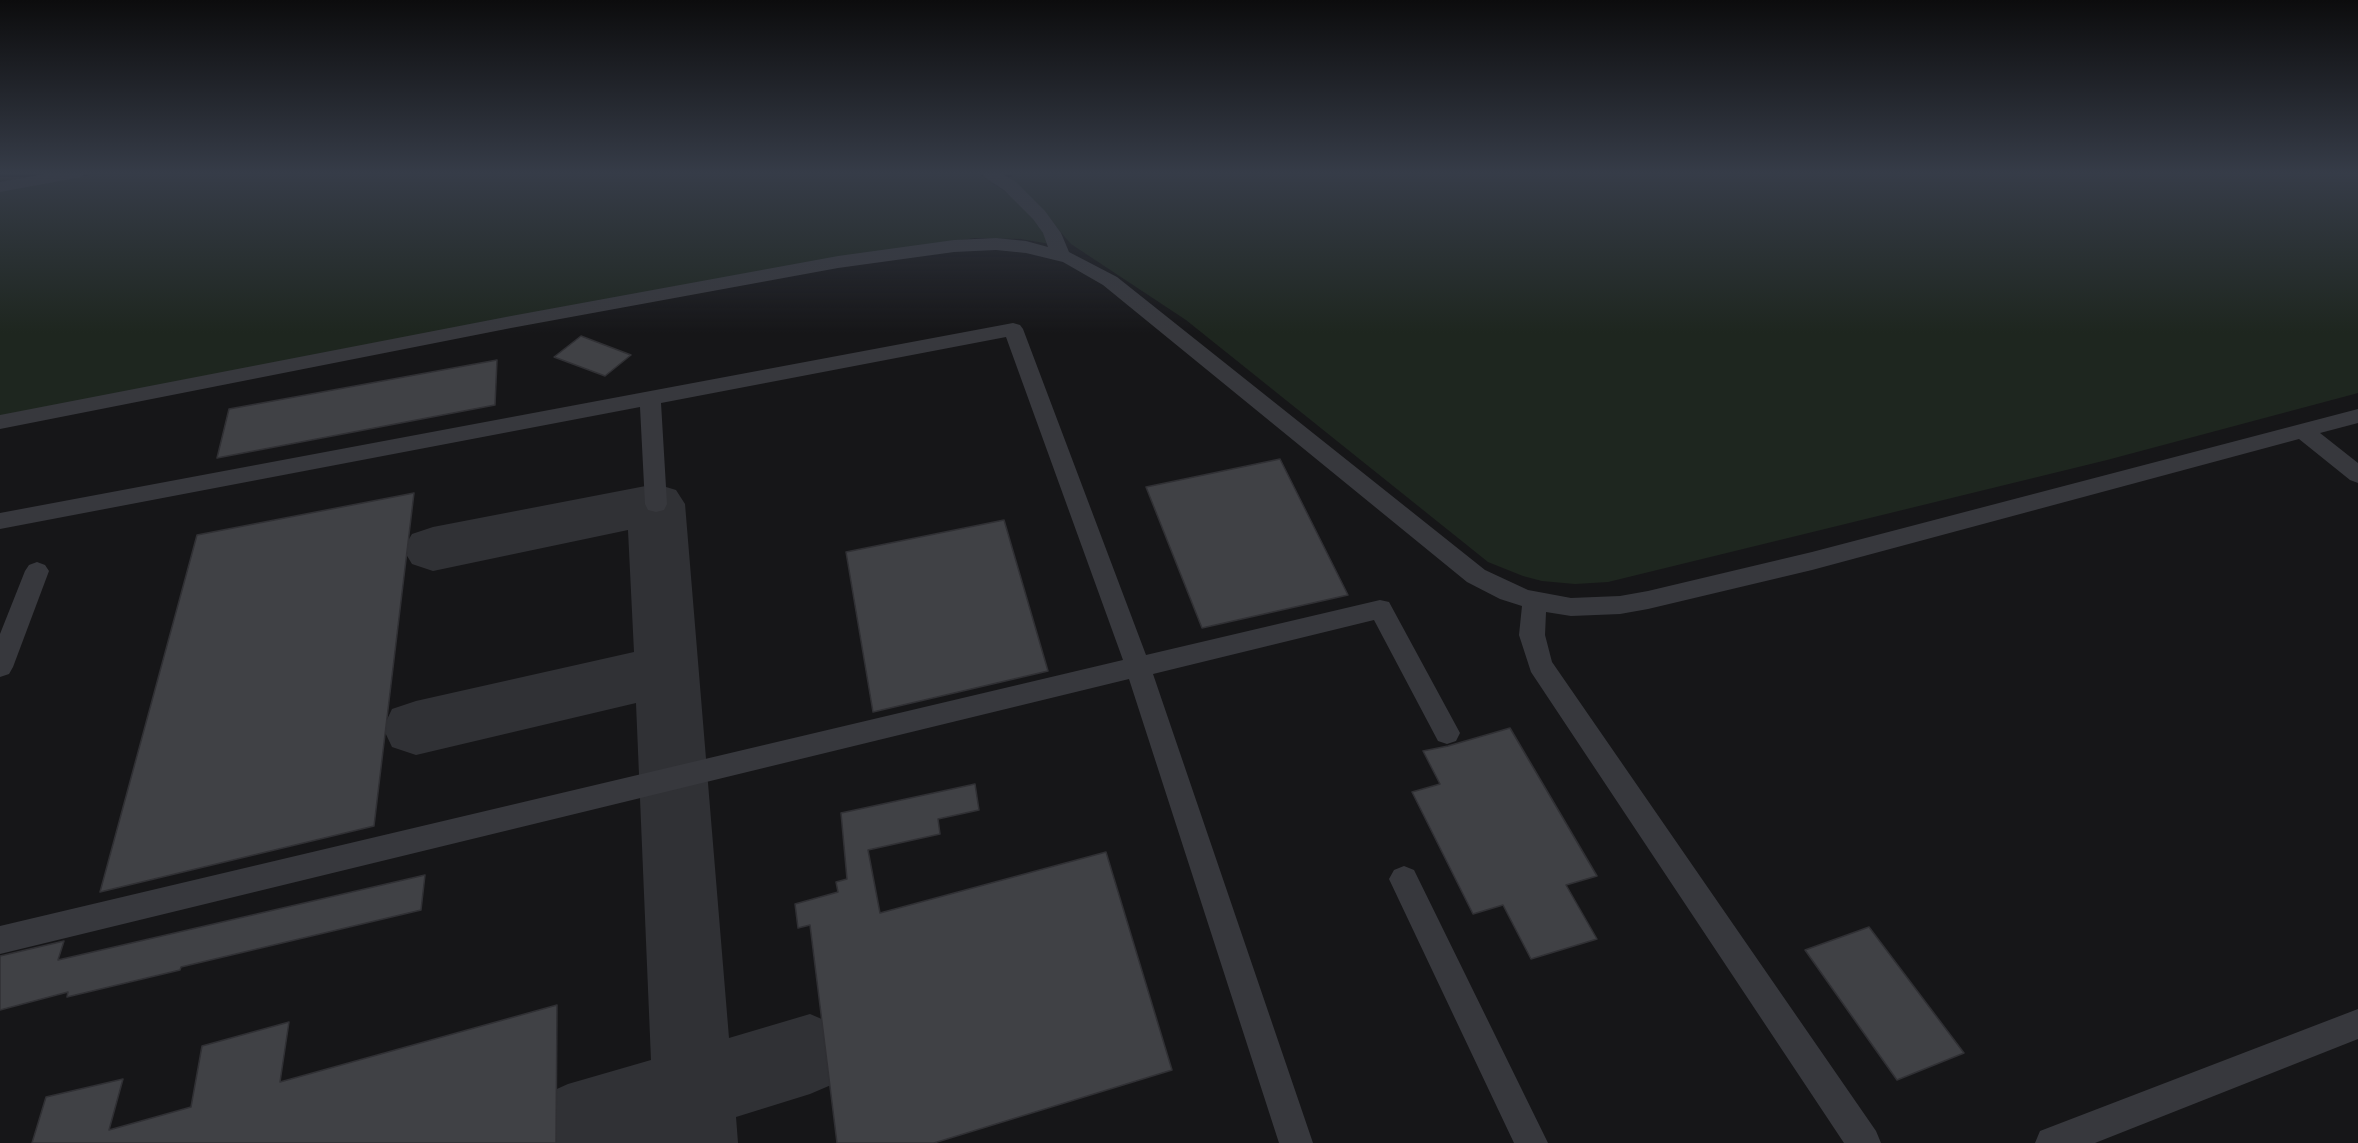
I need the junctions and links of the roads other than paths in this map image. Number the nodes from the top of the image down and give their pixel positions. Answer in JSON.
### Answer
{"nodes":[{"id":1,"x":1047,"y":226,"type":"edge"},
{"id":2,"x":1061,"y":255,"type":"junction"},
{"id":3,"x":650,"y":398,"type":"junction"},
{"id":4,"x":2358,"y":416,"type":"edge"},
{"id":5,"x":0,"y":422,"type":"edge"},
{"id":6,"x":2303,"y":431,"type":"junction"},
{"id":7,"x":2358,"y":475,"type":"edge"},
{"id":8,"x":656,"y":504,"type":"dead end"},
{"id":9,"x":0,"y":521,"type":"edge"},
{"id":10,"x":37,"y":571,"type":"dead end"},
{"id":11,"x":1535,"y":601,"type":"junction"},
{"id":12,"x":0,"y":667,"type":"edge"},
{"id":13,"x":1138,"y":667,"type":"junction"},
{"id":14,"x":1447,"y":733,"type":"dead end"},
{"id":15,"x":1404,"y":879,"type":"dead end"},
{"id":16,"x":0,"y":940,"type":"edge"},
{"id":17,"x":2358,"y":1024,"type":"edge"},
{"id":18,"x":1296,"y":1143,"type":"edge"},
{"id":19,"x":1531,"y":1143,"type":"edge"},
{"id":20,"x":1864,"y":1143,"type":"edge"},
{"id":21,"x":2052,"y":1143,"type":"edge"}],
"edges":[{"from":1,"to":2,"type":"lane"},
{"from":2,"to":5,"type":"lane"},
{"from":2,"to":11,"type":"lane"},
{"from":3,"to":8,"type":"lane"},
{"from":3,"to":9,"type":"lane"},
{"from":3,"to":13,"type":"lane"},
{"from":4,"to":6,"type":"lane"},
{"from":6,"to":7,"type":"lane"},
{"from":6,"to":11,"type":"lane"},
{"from":10,"to":12,"type":"lane"},
{"from":11,"to":20,"type":"lane"},
{"from":13,"to":14,"type":"lane"},
{"from":13,"to":16,"type":"lane"},
{"from":13,"to":18,"type":"lane"},
{"from":15,"to":19,"type":"lane"},
{"from":17,"to":21,"type":"lane"}]}
